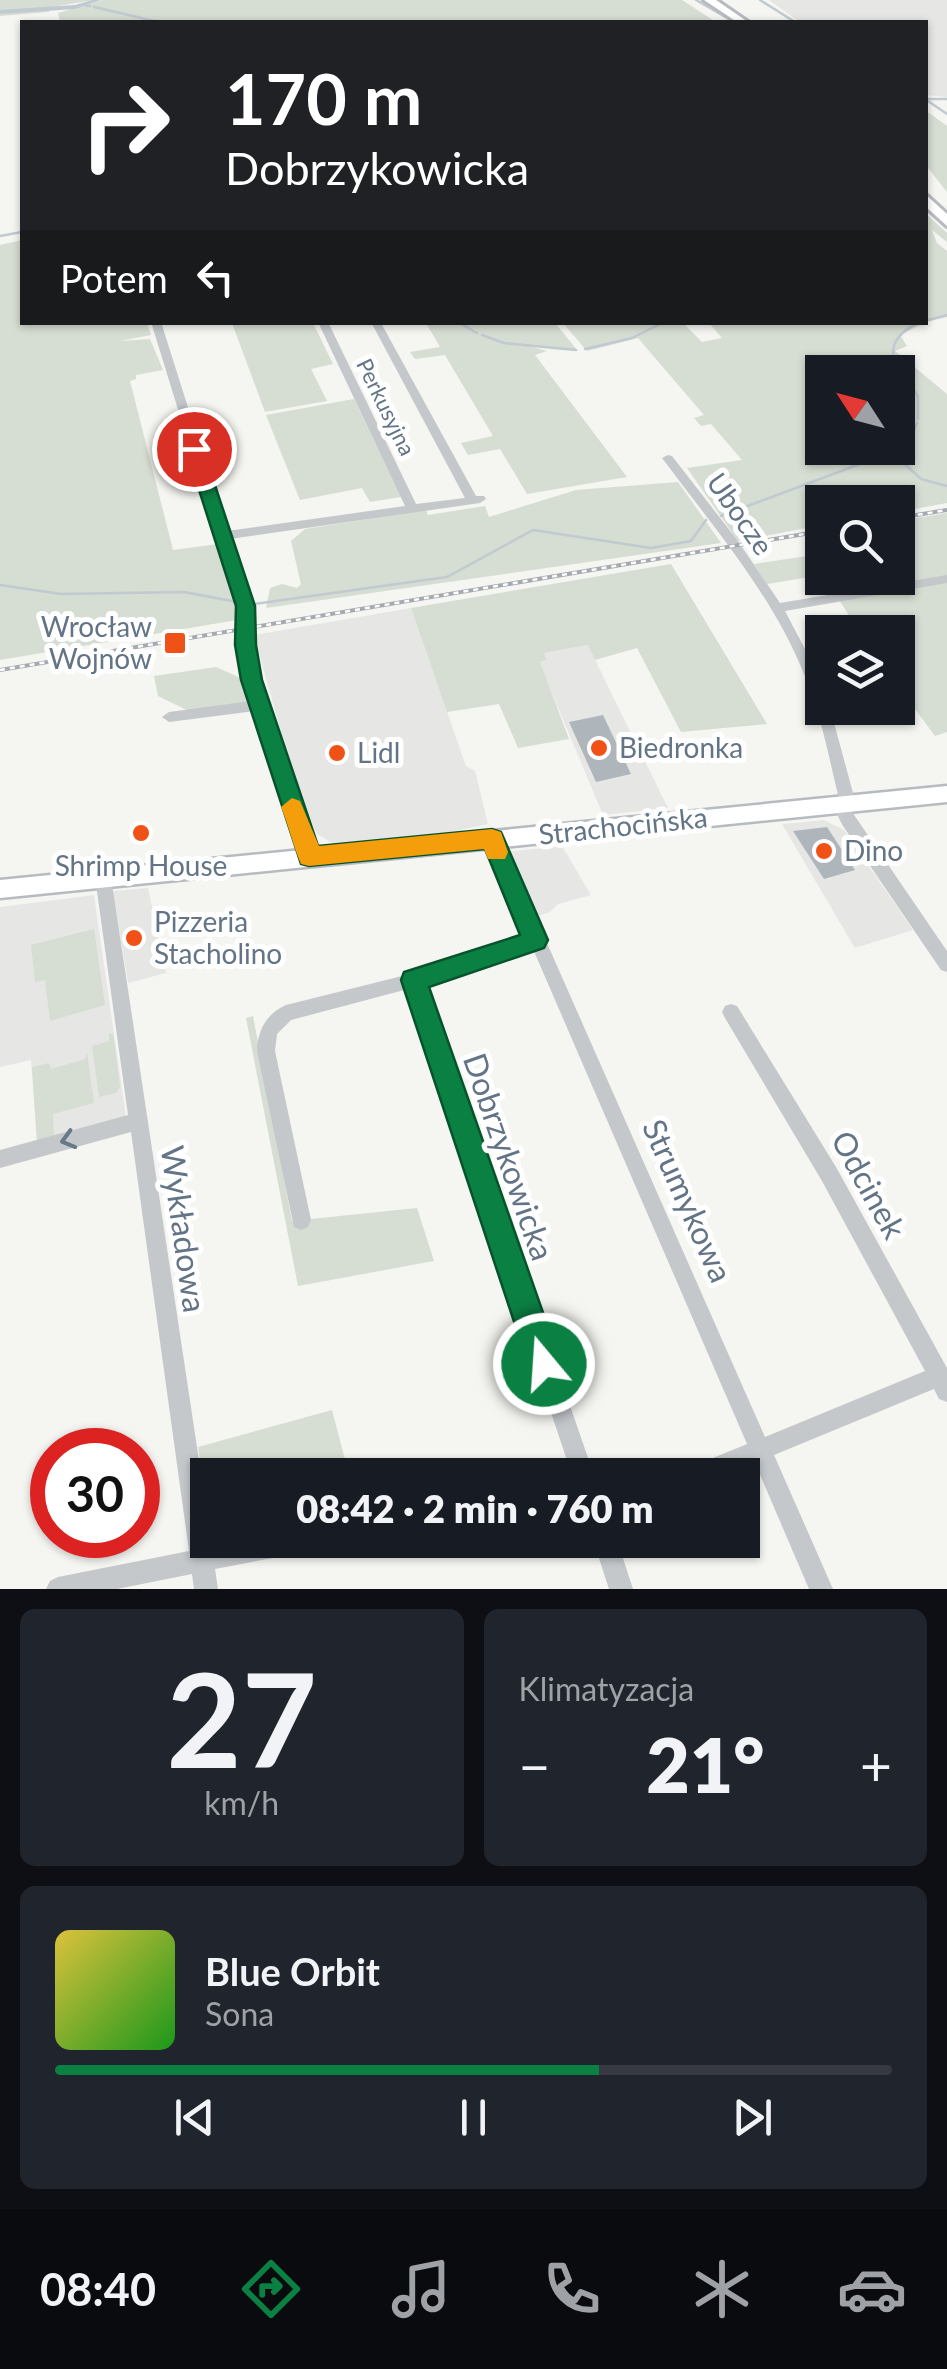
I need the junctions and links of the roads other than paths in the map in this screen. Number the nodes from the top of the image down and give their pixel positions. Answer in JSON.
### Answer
{"nodes":[{"id":1,"x":708,"y":0,"type":"edge"},
{"id":2,"x":740,"y":20,"type":"edge"},
{"id":3,"x":928,"y":201,"type":"edge"},
{"id":4,"x":947,"y":222,"type":"edge"},
{"id":5,"x":157,"y":325,"type":"edge"},
{"id":6,"x":324,"y":325,"type":"edge"},
{"id":7,"x":377,"y":325,"type":"edge"},
{"id":8,"x":668,"y":458,"type":"dead end"},
{"id":9,"x":412,"y":508,"type":"junction"},
{"id":10,"x":221,"y":536,"type":"junction"},
{"id":11,"x":947,"y":579,"type":"edge"},
{"id":12,"x":774,"y":608,"type":"junction"},
{"id":13,"x":805,"y":658,"type":"edge"},
{"id":14,"x":260,"y":705,"type":"junction"},
{"id":15,"x":169,"y":717,"type":"dead end"},
{"id":16,"x":827,"y":725,"type":"edge"},
{"id":17,"x":947,"y":794,"type":"edge"},
{"id":18,"x":844,"y":804,"type":"junction"},
{"id":19,"x":492,"y":839,"type":"junction"},
{"id":20,"x":309,"y":857,"type":"junction"},
{"id":21,"x":103,"y":877,"type":"junction"},
{"id":22,"x":0,"y":889,"type":"edge"},
{"id":23,"x":535,"y":940,"type":"junction"},
{"id":24,"x":947,"y":965,"type":"edge"},
{"id":25,"x":414,"y":980,"type":"junction"},
{"id":26,"x":730,"y":1012,"type":"dead end"},
{"id":27,"x":137,"y":1121,"type":"junction"},
{"id":28,"x":0,"y":1159,"type":"edge"},
{"id":29,"x":301,"y":1220,"type":"dead end"},
{"id":30,"x":943,"y":1384,"type":"edge"},
{"id":31,"x":761,"y":1450,"type":"junction"},
{"id":32,"x":577,"y":1458,"type":"edge"},
{"id":33,"x":741,"y":1458,"type":"edge"},
{"id":34,"x":207,"y":1558,"type":"edge"},
{"id":35,"x":610,"y":1558,"type":"edge"},
{"id":36,"x":202,"y":1559,"type":"junction"},
{"id":37,"x":58,"y":1589,"type":"edge"},
{"id":38,"x":206,"y":1589,"type":"edge"},
{"id":39,"x":621,"y":1589,"type":"edge"},
{"id":40,"x":822,"y":1589,"type":"edge"}],
"edges":[{"from":1,"to":2,"type":"main road"},
{"from":3,"to":4,"type":"main road"},
{"from":5,"to":10,"type":"street"},
{"from":6,"to":9,"type":"street","name":"Perkusyjna"},
{"from":7,"to":9,"type":"street","name":"Perkusyjna"},
{"from":8,"to":12,"type":"street","name":"Ubocze"},
{"from":9,"to":10,"type":"street","name":"Perkusyjna"},
{"from":10,"to":14,"type":"street"},
{"from":11,"to":12,"type":"street"},
{"from":12,"to":13,"type":"street","name":"Ubocze"},
{"from":14,"to":15,"type":"street"},
{"from":14,"to":20,"type":"street"},
{"from":16,"to":18,"type":"street","name":"Ubocze"},
{"from":17,"to":18,"type":"main road","name":"Strachocińska"},
{"from":18,"to":19,"type":"main road","name":"Strachocińska"},
{"from":18,"to":24,"type":"street","name":"Ubocze"},
{"from":19,"to":20,"type":"main road","name":"Strachocińska"},
{"from":19,"to":23,"type":"street","name":"Strumykowa"},
{"from":20,"to":21,"type":"main road","name":"Strachocińska"},
{"from":21,"to":22,"type":"main road","name":"Strachocińska"},
{"from":21,"to":27,"type":"street","name":"Wykładowa"},
{"from":23,"to":25,"type":"street"},
{"from":23,"to":31,"type":"street","name":"Strumykowa"},
{"from":25,"to":29,"type":"street"},
{"from":25,"to":32,"type":"street","name":"Dobrzykowicka"},
{"from":26,"to":30,"type":"street","name":"Odcinek"},
{"from":27,"to":28,"type":"street","one_way":true},
{"from":27,"to":36,"type":"street","name":"Wykładowa"},
{"from":30,"to":31,"type":"street"},
{"from":31,"to":33,"type":"street"},
{"from":31,"to":40,"type":"street","name":"Strumykowa"},
{"from":34,"to":36,"type":"street"},
{"from":35,"to":39,"type":"street"},
{"from":36,"to":37,"type":"street"},
{"from":36,"to":38,"type":"street","name":"Wykładowa"}]}
